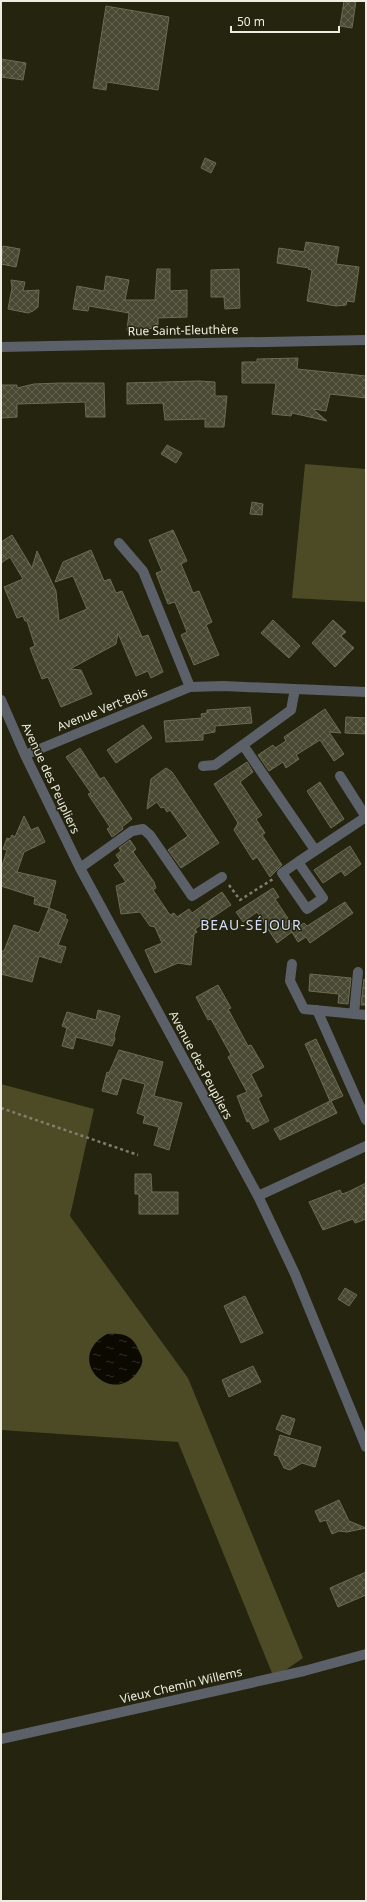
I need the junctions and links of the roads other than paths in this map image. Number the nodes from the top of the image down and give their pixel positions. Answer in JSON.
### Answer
{"nodes":[{"id":1,"x":366,"y":340,"type":"edge"},
{"id":2,"x":1,"y":347,"type":"edge"},
{"id":3,"x":120,"y":543,"type":"dead end"},
{"id":4,"x":190,"y":687,"type":"junction"},
{"id":5,"x":295,"y":689,"type":"junction"},
{"id":6,"x":366,"y":692,"type":"edge"},
{"id":7,"x":1,"y":700,"type":"edge"},
{"id":8,"x":243,"y":745,"type":"junction"},
{"id":9,"x":25,"y":755,"type":"junction"},
{"id":10,"x":203,"y":766,"type":"dead end"},
{"id":11,"x":340,"y":776,"type":"dead end"},
{"id":12,"x":366,"y":817,"type":"edge"},
{"id":13,"x":315,"y":850,"type":"junction"},
{"id":14,"x":298,"y":862,"type":"junction"},
{"id":15,"x":80,"y":868,"type":"junction"},
{"id":16,"x":222,"y":877,"type":"road end"},
{"id":17,"x":292,"y":964,"type":"dead end"},
{"id":18,"x":358,"y":972,"type":"dead end"},
{"id":19,"x":317,"y":1010,"type":"junction"},
{"id":20,"x":354,"y":1014,"type":"junction"},
{"id":21,"x":366,"y":1015,"type":"edge"},
{"id":22,"x":366,"y":1120,"type":"edge"},
{"id":23,"x":366,"y":1146,"type":"edge"},
{"id":24,"x":258,"y":1196,"type":"junction"},
{"id":25,"x":366,"y":1447,"type":"edge"},
{"id":26,"x":366,"y":1654,"type":"edge"},
{"id":27,"x":1,"y":1739,"type":"edge"}],
"edges":[{"from":1,"to":2,"type":"street","name":"Rue Saint-Eleuthère"},
{"from":3,"to":4,"type":"street"},
{"from":4,"to":5,"type":"street","name":"Avenue Vert-Bois"},
{"from":4,"to":9,"type":"street","name":"Avenue Vert-Bois"},
{"from":5,"to":6,"type":"street","name":"Avenue Vert-Bois"},
{"from":5,"to":8,"type":"street"},
{"from":7,"to":9,"type":"street","name":"Avenue des Peupliers"},
{"from":8,"to":10,"type":"street"},
{"from":8,"to":13,"type":"street"},
{"from":9,"to":15,"type":"street","name":"Avenue des Peupliers"},
{"from":11,"to":12,"type":"street"},
{"from":12,"to":13,"type":"street"},
{"from":13,"to":14,"type":"street"},
{"from":14,"to":14,"type":"street"},
{"from":15,"to":16,"type":"street"},
{"from":15,"to":24,"type":"street","name":"Avenue des Peupliers"},
{"from":17,"to":19,"type":"street"},
{"from":18,"to":20,"type":"street"},
{"from":19,"to":20,"type":"street"},
{"from":19,"to":22,"type":"street"},
{"from":20,"to":21,"type":"street"},
{"from":23,"to":24,"type":"street"},
{"from":24,"to":25,"type":"street","name":"Avenue des Peupliers"},
{"from":26,"to":27,"type":"street","name":"Vieux Chemin Willems"}]}
